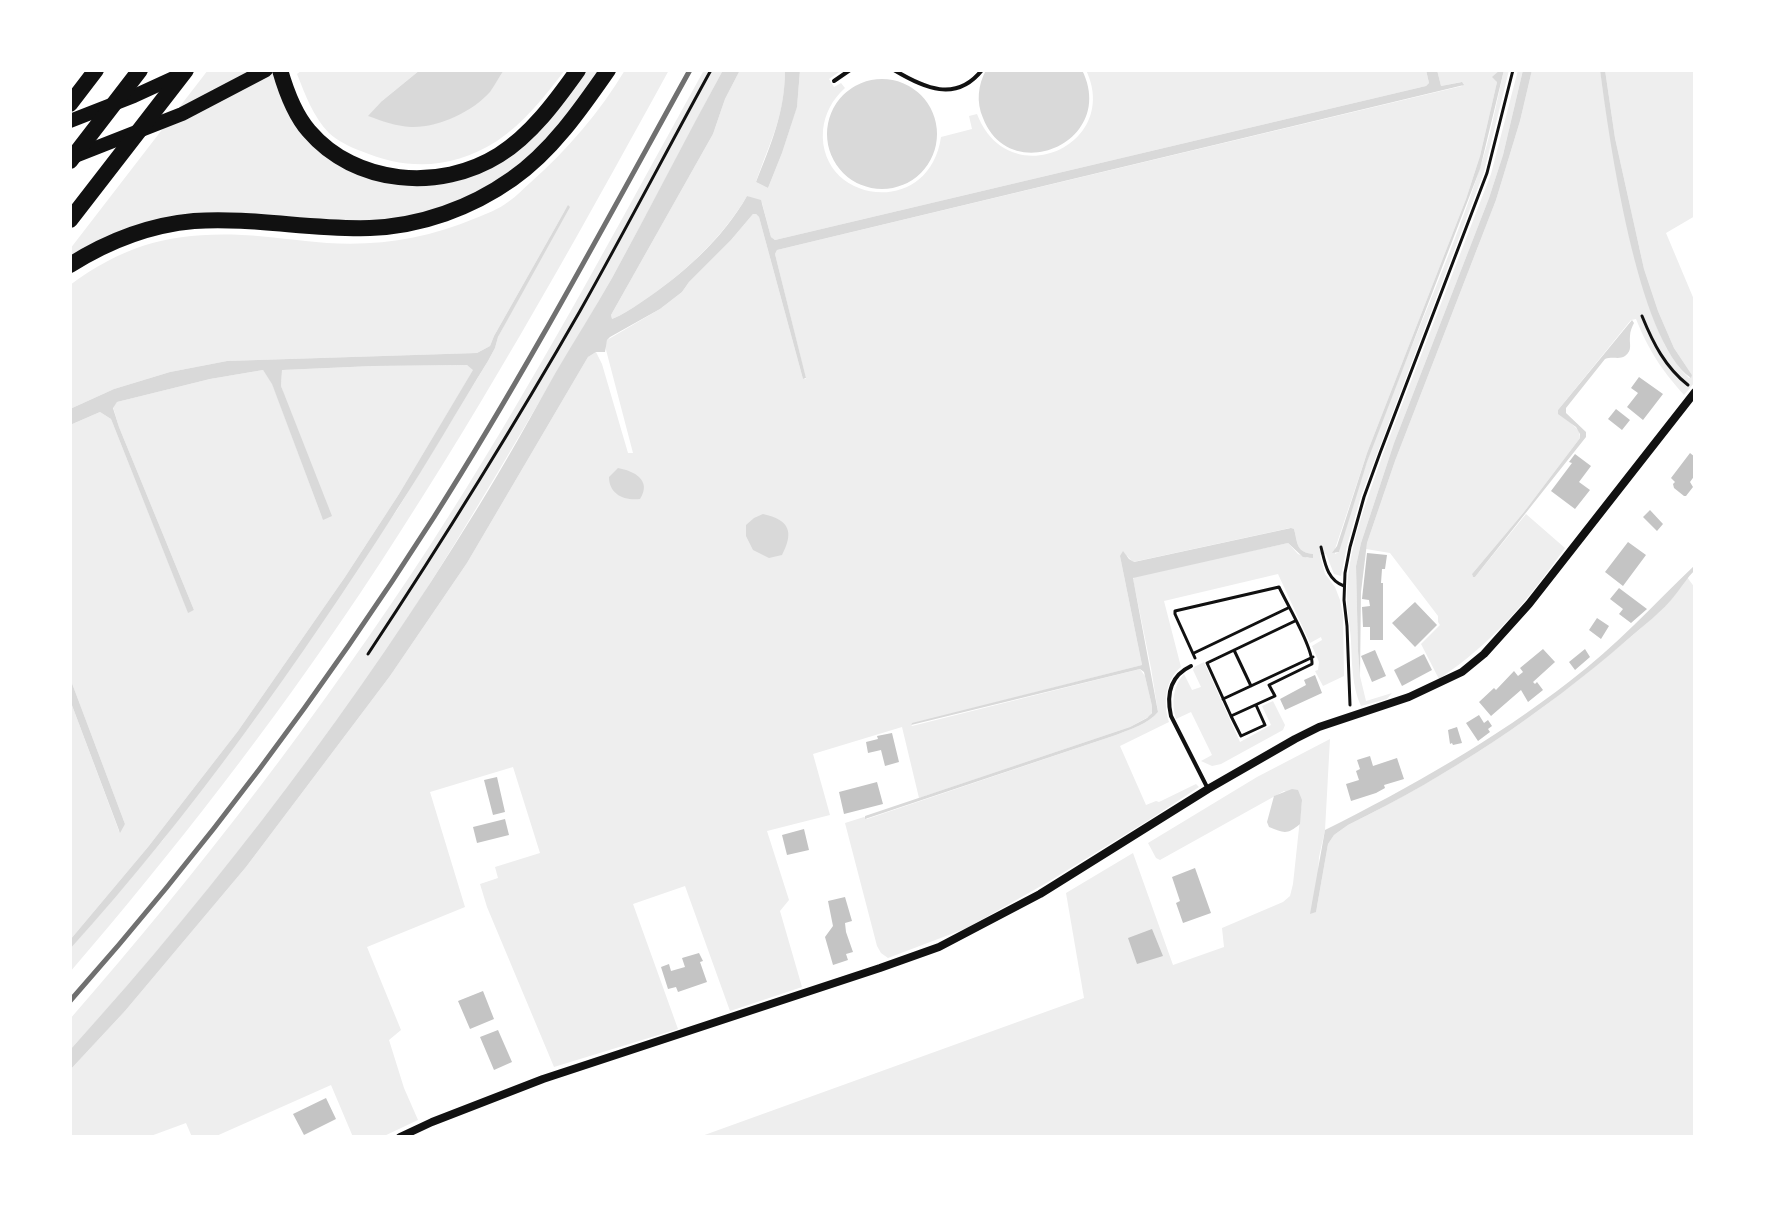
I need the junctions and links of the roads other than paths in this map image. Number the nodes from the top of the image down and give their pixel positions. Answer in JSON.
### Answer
{"nodes":[{"id":1,"x":96,"y":70,"type":"edge"},
{"id":2,"x":140,"y":70,"type":"edge"},
{"id":3,"x":188,"y":70,"type":"edge"},
{"id":4,"x":266,"y":70,"type":"edge"},
{"id":5,"x":280,"y":70,"type":"edge"},
{"id":6,"x":578,"y":70,"type":"edge"},
{"id":7,"x":608,"y":70,"type":"edge"},
{"id":8,"x":850,"y":70,"type":"edge"},
{"id":9,"x":894,"y":70,"type":"edge"},
{"id":10,"x":982,"y":70,"type":"edge"},
{"id":11,"x":834,"y":81,"type":"dead end"},
{"id":12,"x":70,"y":104,"type":"edge"},
{"id":13,"x":70,"y":121,"type":"edge"},
{"id":14,"x":70,"y":160,"type":"edge"},
{"id":15,"x":70,"y":220,"type":"edge"},
{"id":16,"x":70,"y":265,"type":"edge"},
{"id":17,"x":1695,"y":390,"type":"edge"},
{"id":18,"x":1191,"y":666,"type":"road end"},
{"id":19,"x":1208,"y":789,"type":"junction"},
{"id":20,"x":400,"y":1137,"type":"edge"}],
"edges":[{"from":1,"to":12,"type":"highway"},
{"from":2,"to":14,"type":"highway"},
{"from":3,"to":13,"type":"main road"},
{"from":3,"to":15,"type":"highway"},
{"from":4,"to":14,"type":"main road"},
{"from":5,"to":6,"type":"highway"},
{"from":7,"to":16,"type":"highway"},
{"from":8,"to":11,"type":"lane"},
{"from":9,"to":10,"type":"lane"},
{"from":17,"to":19,"type":"street"},
{"from":18,"to":19,"type":"lane"},
{"from":19,"to":20,"type":"street"}]}
